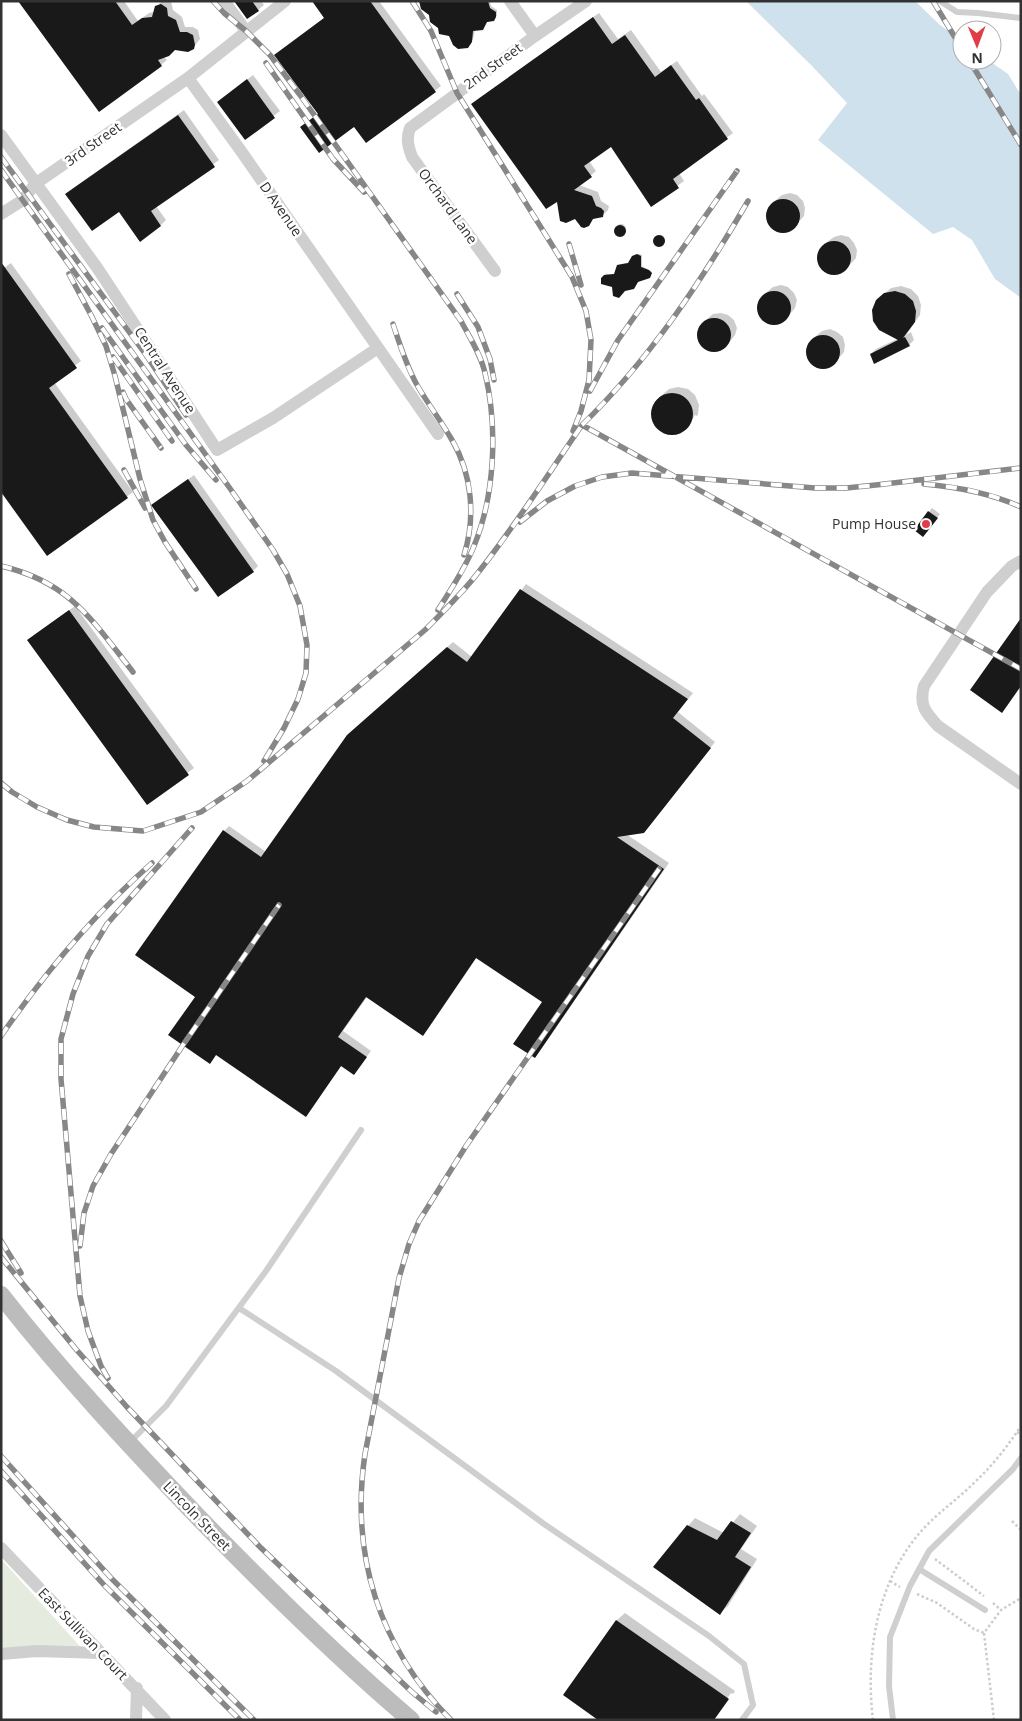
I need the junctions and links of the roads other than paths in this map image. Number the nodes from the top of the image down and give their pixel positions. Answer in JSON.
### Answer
{"nodes":[{"id":1,"x":224,"y":1,"type":"edge"},
{"id":2,"x":285,"y":1,"type":"edge"},
{"id":3,"x":510,"y":1,"type":"edge"},
{"id":4,"x":586,"y":1,"type":"edge"},
{"id":5,"x":940,"y":1,"type":"edge"},
{"id":6,"x":1021,"y":18,"type":"edge"},
{"id":7,"x":246,"y":31,"type":"junction"},
{"id":8,"x":535,"y":36,"type":"junction"},
{"id":9,"x":188,"y":78,"type":"junction"},
{"id":10,"x":1,"y":135,"type":"edge"},
{"id":11,"x":407,"y":137,"type":"joint"},
{"id":12,"x":36,"y":184,"type":"junction"},
{"id":13,"x":1,"y":214,"type":"edge"},
{"id":14,"x":495,"y":271,"type":"dead end"},
{"id":15,"x":378,"y":348,"type":"junction"},
{"id":16,"x":438,"y":434,"type":"dead end"},
{"id":17,"x":1021,"y":561,"type":"edge"},
{"id":18,"x":1021,"y":784,"type":"edge"},
{"id":19,"x":361,"y":1130,"type":"dead end"},
{"id":20,"x":1,"y":1295,"type":"edge"},
{"id":21,"x":238,"y":1308,"type":"junction"},
{"id":22,"x":128,"y":1443,"type":"junction"},
{"id":23,"x":1021,"y":1458,"type":"edge"},
{"id":24,"x":1,"y":1548,"type":"edge"},
{"id":25,"x":919,"y":1569,"type":"junction"},
{"id":26,"x":986,"y":1610,"type":"dead end"},
{"id":27,"x":1,"y":1646,"type":"edge"},
{"id":28,"x":100,"y":1653,"type":"junction"},
{"id":29,"x":7,"y":1654,"type":"edge"},
{"id":30,"x":136,"y":1688,"type":"junction"},
{"id":31,"x":136,"y":1720,"type":"edge"},
{"id":32,"x":165,"y":1720,"type":"edge"},
{"id":33,"x":411,"y":1720,"type":"edge"},
{"id":34,"x":742,"y":1720,"type":"edge"},
{"id":35,"x":893,"y":1720,"type":"edge"}],
"edges":[{"from":1,"to":7,"type":"street"},
{"from":2,"to":7,"type":"street"},
{"from":3,"to":8,"type":"street"},
{"from":4,"to":8,"type":"street","name":"2nd Street"},
{"from":5,"to":6,"type":"lane"},
{"from":7,"to":9,"type":"street"},
{"from":8,"to":11,"type":"street","name":"2nd Street"},
{"from":9,"to":12,"type":"street","name":"3rd Street"},
{"from":9,"to":15,"type":"street","name":"D Avenue"},
{"from":10,"to":12,"type":"street","name":"Central Avenue"},
{"from":11,"to":14,"type":"street","name":"Orchard Lane"},
{"from":12,"to":13,"type":"street","name":"3rd Street"},
{"from":12,"to":15,"type":"street","name":"Central Avenue"},
{"from":15,"to":16,"type":"street","name":"D Avenue"},
{"from":17,"to":18,"type":"street"},
{"from":19,"to":21,"type":"lane"},
{"from":20,"to":22,"type":"main road","name":"Lincoln Street"},
{"from":21,"to":22,"type":"lane"},
{"from":21,"to":34,"type":"lane"},
{"from":22,"to":33,"type":"main road","name":"Lincoln Street"},
{"from":23,"to":25,"type":"lane"},
{"from":24,"to":28,"type":"street","name":"East Sullivan Court"},
{"from":25,"to":26,"type":"lane"},
{"from":25,"to":35,"type":"lane"},
{"from":27,"to":29,"type":"lane"},
{"from":28,"to":29,"type":"street"},
{"from":28,"to":30,"type":"street","name":"East Sullivan Court"},
{"from":30,"to":31,"type":"street"},
{"from":30,"to":32,"type":"street","name":"East Sullivan Court"}]}
